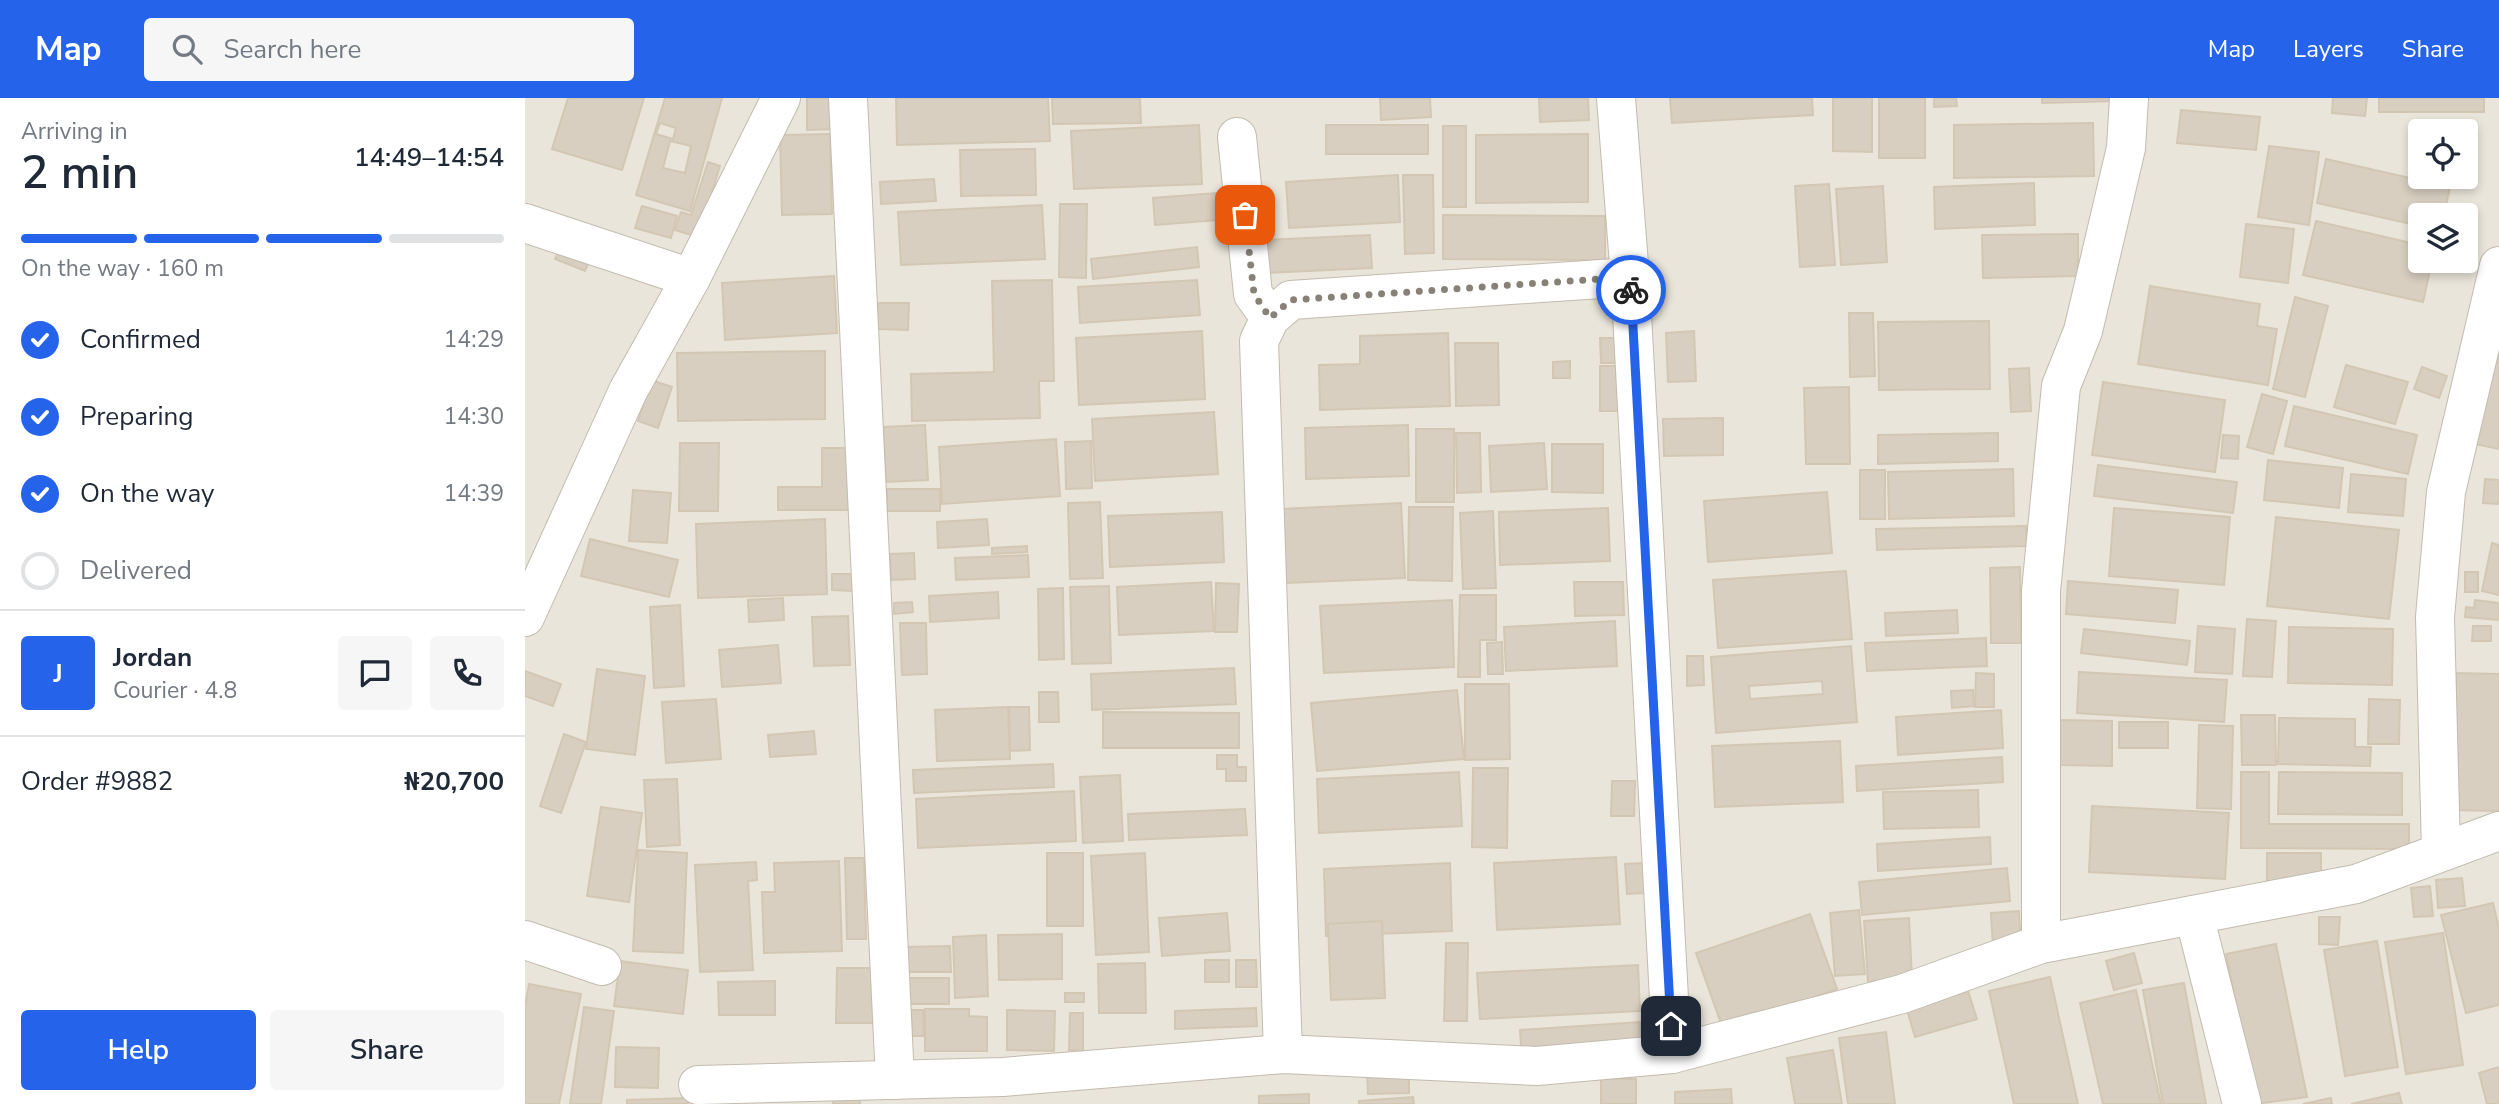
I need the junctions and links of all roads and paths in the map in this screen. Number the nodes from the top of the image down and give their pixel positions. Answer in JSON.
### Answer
{"nodes":[{"id":1,"x":781,"y":98,"type":"edge"},
{"id":2,"x":848,"y":98,"type":"edge"},
{"id":3,"x":1615,"y":98,"type":"edge"},
{"id":4,"x":2129,"y":98,"type":"edge"},
{"id":5,"x":1237,"y":137,"type":"dead end"},
{"id":6,"x":525,"y":223,"type":"edge"},
{"id":7,"x":2499,"y":267,"type":"edge"},
{"id":8,"x":1630,"y":277,"type":"junction"},
{"id":9,"x":691,"y":278,"type":"junction"},
{"id":10,"x":1270,"y":318,"type":"junction"},
{"id":11,"x":526,"y":614,"type":"edge"},
{"id":12,"x":2499,"y":831,"type":"edge"},
{"id":13,"x":2441,"y":850,"type":"junction"},
{"id":14,"x":2194,"y":915,"type":"junction"},
{"id":15,"x":525,"y":940,"type":"edge"},
{"id":16,"x":2041,"y":944,"type":"junction"},
{"id":17,"x":602,"y":966,"type":"dead end"},
{"id":18,"x":1283,"y":1054,"type":"junction"},
{"id":19,"x":1672,"y":1054,"type":"junction"},
{"id":20,"x":895,"y":1080,"type":"junction"},
{"id":21,"x":698,"y":1085,"type":"dead end"},
{"id":22,"x":1004,"y":1091,"type":"edge"},
{"id":23,"x":2242,"y":1104,"type":"edge"}],
"edges":[{"from":1,"to":9,"type":"street"},
{"from":2,"to":20,"type":"street"},
{"from":3,"to":8,"type":"street"},
{"from":4,"to":16,"type":"street"},
{"from":5,"to":10,"type":"street"},
{"from":6,"to":9,"type":"street"},
{"from":7,"to":13,"type":"street"},
{"from":8,"to":10,"type":"street"},
{"from":8,"to":19,"type":"street"},
{"from":9,"to":11,"type":"street"},
{"from":10,"to":18,"type":"street"},
{"from":12,"to":13,"type":"street"},
{"from":13,"to":14,"type":"street"},
{"from":14,"to":16,"type":"street"},
{"from":14,"to":23,"type":"street"},
{"from":15,"to":17,"type":"street"},
{"from":16,"to":19,"type":"street"},
{"from":18,"to":19,"type":"street"},
{"from":18,"to":22,"type":"street"},
{"from":20,"to":21,"type":"street"},
{"from":20,"to":22,"type":"street"}]}
